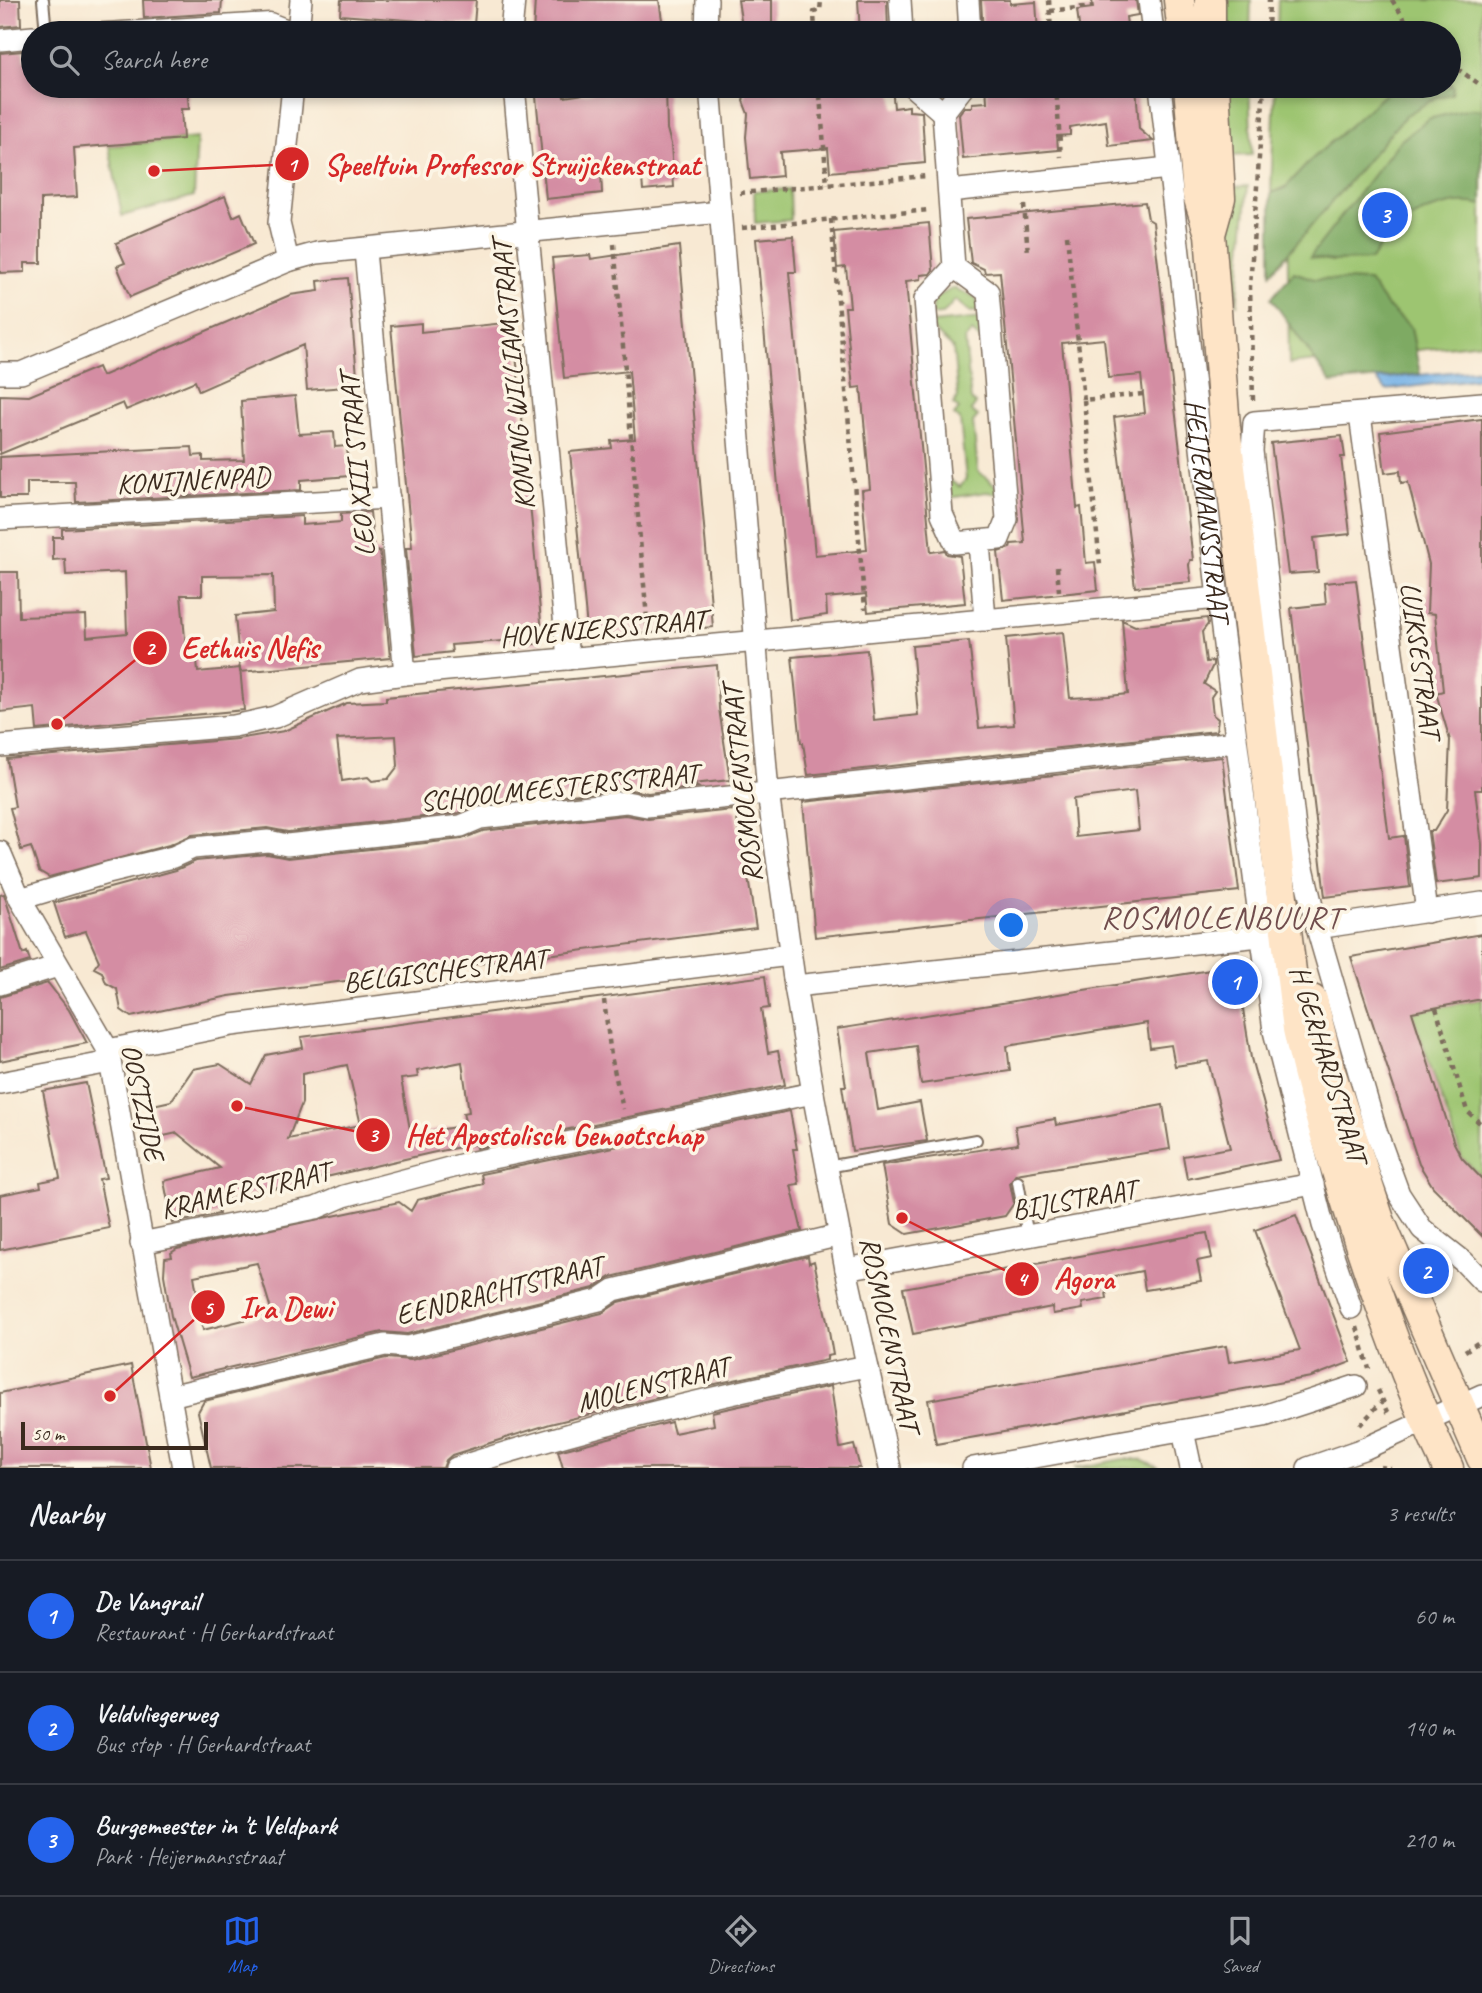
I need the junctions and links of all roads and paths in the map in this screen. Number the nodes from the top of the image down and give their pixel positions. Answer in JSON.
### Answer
{"nodes":[{"id":1,"x":43,"y":0,"type":"edge"},
{"id":2,"x":301,"y":0,"type":"edge"},
{"id":3,"x":514,"y":0,"type":"edge"},
{"id":4,"x":708,"y":0,"type":"edge"},
{"id":5,"x":821,"y":0,"type":"edge"},
{"id":6,"x":900,"y":0,"type":"edge"},
{"id":7,"x":968,"y":0,"type":"edge"},
{"id":8,"x":1049,"y":0,"type":"edge"},
{"id":9,"x":1149,"y":0,"type":"edge"},
{"id":10,"x":1179,"y":0,"type":"edge"},
{"id":11,"x":1210,"y":0,"type":"edge"},
{"id":12,"x":1269,"y":0,"type":"edge"},
{"id":13,"x":1392,"y":0,"type":"edge"},
{"id":14,"x":1093,"y":6,"type":"dead end"},
{"id":15,"x":1050,"y":11,"type":"junction"},
{"id":16,"x":45,"y":21,"type":"edge"},
{"id":17,"x":299,"y":21,"type":"edge"},
{"id":18,"x":512,"y":21,"type":"edge"},
{"id":19,"x":707,"y":21,"type":"edge"},
{"id":20,"x":814,"y":21,"type":"edge"},
{"id":21,"x":901,"y":21,"type":"edge"},
{"id":22,"x":969,"y":21,"type":"edge"},
{"id":23,"x":1050,"y":21,"type":"edge"},
{"id":24,"x":1152,"y":21,"type":"edge"},
{"id":25,"x":1182,"y":21,"type":"edge"},
{"id":26,"x":1210,"y":21,"type":"edge"},
{"id":27,"x":1268,"y":21,"type":"edge"},
{"id":28,"x":1405,"y":21,"type":"edge"},
{"id":29,"x":21,"y":38,"type":"edge"},
{"id":30,"x":0,"y":40,"type":"edge"},
{"id":31,"x":1461,"y":71,"type":"edge"},
{"id":32,"x":1482,"y":86,"type":"edge"},
{"id":33,"x":292,"y":98,"type":"edge"},
{"id":34,"x":515,"y":98,"type":"edge"},
{"id":35,"x":711,"y":98,"type":"edge"},
{"id":36,"x":820,"y":98,"type":"edge"},
{"id":37,"x":926,"y":98,"type":"edge"},
{"id":38,"x":955,"y":98,"type":"edge"},
{"id":39,"x":1057,"y":98,"type":"edge"},
{"id":40,"x":1161,"y":98,"type":"edge"},
{"id":41,"x":1190,"y":98,"type":"edge"},
{"id":42,"x":1215,"y":98,"type":"edge"},
{"id":43,"x":1263,"y":98,"type":"edge"},
{"id":44,"x":943,"y":113,"type":"junction"},
{"id":45,"x":1169,"y":168,"type":"junction"},
{"id":46,"x":1063,"y":179,"type":"junction"},
{"id":47,"x":827,"y":184,"type":"junction"},
{"id":48,"x":1022,"y":184,"type":"junction"},
{"id":49,"x":949,"y":191,"type":"junction"},
{"id":50,"x":720,"y":212,"type":"junction"},
{"id":51,"x":831,"y":219,"type":"junction"},
{"id":52,"x":612,"y":222,"type":"junction"},
{"id":53,"x":527,"y":230,"type":"junction"},
{"id":54,"x":1210,"y":234,"type":"junction"},
{"id":55,"x":1067,"y":235,"type":"dead end"},
{"id":56,"x":365,"y":251,"type":"junction"},
{"id":57,"x":1028,"y":253,"type":"dead end"},
{"id":58,"x":288,"y":261,"type":"junction"},
{"id":59,"x":954,"y":267,"type":"junction"},
{"id":60,"x":0,"y":373,"type":"edge"},
{"id":61,"x":1143,"y":394,"type":"dead end"},
{"id":62,"x":1084,"y":400,"type":"junction"},
{"id":63,"x":1482,"y":403,"type":"edge"},
{"id":64,"x":1360,"y":415,"type":"junction"},
{"id":65,"x":1254,"y":422,"type":"junction"},
{"id":66,"x":389,"y":498,"type":"junction"},
{"id":67,"x":0,"y":519,"type":"edge"},
{"id":68,"x":979,"y":542,"type":"junction"},
{"id":69,"x":1100,"y":565,"type":"dead end"},
{"id":70,"x":1218,"y":598,"type":"junction"},
{"id":71,"x":985,"y":620,"type":"junction"},
{"id":72,"x":867,"y":631,"type":"junction"},
{"id":73,"x":757,"y":642,"type":"junction"},
{"id":74,"x":650,"y":652,"type":"junction"},
{"id":75,"x":568,"y":659,"type":"junction"},
{"id":76,"x":405,"y":674,"type":"junction"},
{"id":77,"x":1236,"y":742,"type":"junction"},
{"id":78,"x":0,"y":746,"type":"edge"},
{"id":79,"x":768,"y":793,"type":"junction"},
{"id":80,"x":0,"y":852,"type":"edge"},
{"id":81,"x":20,"y":899,"type":"junction"},
{"id":82,"x":1482,"y":903,"type":"edge"},
{"id":83,"x":1427,"y":912,"type":"junction"},
{"id":84,"x":1317,"y":928,"type":"junction"},
{"id":85,"x":1274,"y":937,"type":"junction"},
{"id":86,"x":790,"y":955,"type":"junction"},
{"id":87,"x":58,"y":966,"type":"junction"},
{"id":88,"x":601,"y":978,"type":"junction"},
{"id":89,"x":0,"y":984,"type":"edge"},
{"id":90,"x":794,"y":986,"type":"junction"},
{"id":91,"x":1436,"y":1008,"type":"dead end"},
{"id":92,"x":109,"y":1056,"type":"junction"},
{"id":93,"x":0,"y":1083,"type":"edge"},
{"id":94,"x":813,"y":1093,"type":"junction"},
{"id":95,"x":1482,"y":1125,"type":"edge"},
{"id":96,"x":628,"y":1132,"type":"junction"},
{"id":97,"x":976,"y":1140,"type":"dead end"},
{"id":98,"x":827,"y":1167,"type":"junction"},
{"id":99,"x":1018,"y":1182,"type":"dead end"},
{"id":100,"x":1315,"y":1192,"type":"junction"},
{"id":101,"x":1352,"y":1220,"type":"junction"},
{"id":102,"x":840,"y":1235,"type":"junction"},
{"id":103,"x":1028,"y":1236,"type":"junction"},
{"id":104,"x":141,"y":1243,"type":"junction"},
{"id":105,"x":846,"y":1269,"type":"junction"},
{"id":106,"x":1482,"y":1281,"type":"edge"},
{"id":107,"x":1351,"y":1308,"type":"dead end"},
{"id":108,"x":867,"y":1366,"type":"junction"},
{"id":109,"x":1356,"y":1386,"type":"dead end"},
{"id":110,"x":170,"y":1396,"type":"junction"},
{"id":111,"x":1471,"y":1400,"type":"edge"},
{"id":112,"x":1425,"y":1419,"type":"junction"},
{"id":113,"x":1183,"y":1431,"type":"junction"},
{"id":114,"x":1482,"y":1458,"type":"edge"},
{"id":115,"x":183,"y":1468,"type":"edge"},
{"id":116,"x":456,"y":1468,"type":"edge"},
{"id":117,"x":890,"y":1468,"type":"edge"},
{"id":118,"x":973,"y":1468,"type":"edge"},
{"id":119,"x":1191,"y":1468,"type":"edge"},
{"id":120,"x":1308,"y":1468,"type":"edge"},
{"id":121,"x":1448,"y":1468,"type":"edge"}],
"edges":[{"from":1,"to":16,"type":"lane"},
{"from":2,"to":17,"type":"street"},
{"from":3,"to":18,"type":"street"},
{"from":4,"to":19,"type":"street"},
{"from":5,"to":20,"type":"path"},
{"from":6,"to":21,"type":"street"},
{"from":7,"to":22,"type":"street"},
{"from":8,"to":15,"type":"path"},
{"from":9,"to":24,"type":"street"},
{"from":10,"to":25,"type":"main road"},
{"from":11,"to":26,"type":"main road"},
{"from":12,"to":27,"type":"path"},
{"from":13,"to":28,"type":"path"},
{"from":14,"to":15,"type":"path"},
{"from":15,"to":23,"type":"path"},
{"from":29,"to":30,"type":"street"},
{"from":31,"to":32,"type":"path"},
{"from":33,"to":58,"type":"street"},
{"from":34,"to":53,"type":"street","name":"KONING WILLIAMSTRAAT"},
{"from":35,"to":50,"type":"street","name":"ROSMOLENSTRAAT"},
{"from":36,"to":47,"type":"path"},
{"from":37,"to":44,"type":"street"},
{"from":38,"to":44,"type":"street"},
{"from":39,"to":46,"type":"path"},
{"from":40,"to":45,"type":"street","name":"HEIJERMANSSTRAAT"},
{"from":41,"to":54,"type":"main road","name":"HEIJERMANSSTRAAT"},
{"from":42,"to":54,"type":"main road","name":"HEIJERMANSSTRAAT"},
{"from":43,"to":65,"type":"path","name":"HEIJERMANSSTRAAT"},
{"from":44,"to":49,"type":"street"},
{"from":45,"to":46,"type":"street"},
{"from":45,"to":70,"type":"street","name":"HEIJERMANSSTRAAT"},
{"from":46,"to":48,"type":"street"},
{"from":47,"to":49,"type":"path"},
{"from":47,"to":50,"type":"path"},
{"from":48,"to":49,"type":"street"},
{"from":48,"to":57,"type":"path"},
{"from":49,"to":51,"type":"path"},
{"from":49,"to":59,"type":"street"},
{"from":50,"to":51,"type":"path"},
{"from":50,"to":52,"type":"street"},
{"from":50,"to":73,"type":"street","name":"ROSMOLENSTRAAT"},
{"from":51,"to":72,"type":"path"},
{"from":52,"to":53,"type":"street"},
{"from":52,"to":74,"type":"path"},
{"from":53,"to":56,"type":"street"},
{"from":53,"to":75,"type":"street","name":"KONING WILLIAMSTRAAT"},
{"from":54,"to":85,"type":"main road","name":"HEIJERMANSSTRAAT"},
{"from":55,"to":62,"type":"path"},
{"from":56,"to":58,"type":"street"},
{"from":56,"to":66,"type":"street","name":"LEO XIII STRAAT"},
{"from":58,"to":60,"type":"street"},
{"from":59,"to":68,"type":"street"},
{"from":59,"to":68,"type":"street"},
{"from":61,"to":62,"type":"path"},
{"from":62,"to":69,"type":"path"},
{"from":63,"to":64,"type":"street"},
{"from":64,"to":65,"type":"street"},
{"from":64,"to":83,"type":"street","name":"LUIKSESTRAAT"},
{"from":65,"to":84,"type":"street","name":"HEIJERMANSSTRAAT"},
{"from":66,"to":67,"type":"street","name":"KONIJNENPAD"},
{"from":66,"to":76,"type":"street","name":"LEO XIII STRAAT"},
{"from":68,"to":71,"type":"street"},
{"from":70,"to":71,"type":"street","name":"HOVENIERSSTRAAT"},
{"from":70,"to":77,"type":"street","name":"HEIJERMANSSTRAAT"},
{"from":71,"to":72,"type":"street","name":"HOVENIERSSTRAAT"},
{"from":72,"to":73,"type":"street","name":"HOVENIERSSTRAAT"},
{"from":73,"to":74,"type":"street","name":"HOVENIERSSTRAAT"},
{"from":73,"to":79,"type":"street","name":"ROSMOLENSTRAAT"},
{"from":74,"to":75,"type":"street","name":"HOVENIERSSTRAAT"},
{"from":75,"to":76,"type":"street","name":"HOVENIERSSTRAAT"},
{"from":76,"to":78,"type":"street","name":"HOVENIERSSTRAAT"},
{"from":77,"to":79,"type":"street","name":"SCHOOLMEESTERSSTRAAT"},
{"from":77,"to":85,"type":"street","name":"HEIJERMANSSTRAAT"},
{"from":79,"to":81,"type":"street","name":"SCHOOLMEESTERSSTRAAT"},
{"from":79,"to":86,"type":"street","name":"ROSMOLENSTRAAT"},
{"from":80,"to":81,"type":"street","name":"OOSTZIJDE"},
{"from":81,"to":87,"type":"street","name":"OOSTZIJDE"},
{"from":82,"to":83,"type":"street"},
{"from":83,"to":84,"type":"street"},
{"from":84,"to":106,"type":"street","name":"H GERHARDSTRAAT"},
{"from":85,"to":90,"type":"street"},
{"from":85,"to":100,"type":"street","name":"H GERHARDSTRAAT"},
{"from":85,"to":101,"type":"main road","name":"H GERHARDSTRAAT"},
{"from":85,"to":111,"type":"main road","name":"H GERHARDSTRAAT"},
{"from":86,"to":88,"type":"street","name":"BELGISCHESTRAAT"},
{"from":86,"to":90,"type":"street","name":"ROSMOLENSTRAAT"},
{"from":87,"to":89,"type":"street"},
{"from":87,"to":92,"type":"street","name":"OOSTZIJDE"},
{"from":88,"to":92,"type":"street","name":"BELGISCHESTRAAT"},
{"from":88,"to":96,"type":"path"},
{"from":90,"to":94,"type":"street","name":"ROSMOLENSTRAAT"},
{"from":91,"to":95,"type":"path"},
{"from":92,"to":93,"type":"street","name":"BELGISCHESTRAAT"},
{"from":92,"to":104,"type":"street","name":"OOSTZIJDE"},
{"from":94,"to":96,"type":"street","name":"KRAMERSTRAAT"},
{"from":94,"to":98,"type":"street","name":"ROSMOLENSTRAAT"},
{"from":96,"to":104,"type":"street","name":"KRAMERSTRAAT"},
{"from":97,"to":98,"type":"lane"},
{"from":98,"to":102,"type":"street","name":"ROSMOLENSTRAAT"},
{"from":99,"to":103,"type":"lane"},
{"from":100,"to":101,"type":"street","name":"H GERHARDSTRAAT"},
{"from":100,"to":103,"type":"street","name":"BIJLSTRAAT"},
{"from":100,"to":107,"type":"street","name":"H GERHARDSTRAAT"},
{"from":101,"to":112,"type":"main road","name":"H GERHARDSTRAAT"},
{"from":102,"to":105,"type":"street","name":"ROSMOLENSTRAAT"},
{"from":102,"to":110,"type":"street","name":"EENDRACHTSTRAAT"},
{"from":103,"to":105,"type":"street","name":"BIJLSTRAAT"},
{"from":104,"to":110,"type":"street","name":"OOSTZIJDE"},
{"from":105,"to":108,"type":"street","name":"ROSMOLENSTRAAT"},
{"from":108,"to":116,"type":"street","name":"MOLENSTRAAT"},
{"from":108,"to":117,"type":"street","name":"ROSMOLENSTRAAT"},
{"from":109,"to":113,"type":"street"},
{"from":110,"to":115,"type":"street","name":"OOSTZIJDE"},
{"from":111,"to":112,"type":"street"},
{"from":111,"to":114,"type":"main road","name":"H GERHARDSTRAAT"},
{"from":112,"to":120,"type":"street"},
{"from":112,"to":121,"type":"main road","name":"H GERHARDSTRAAT"},
{"from":113,"to":118,"type":"street"},
{"from":113,"to":119,"type":"street"}]}
